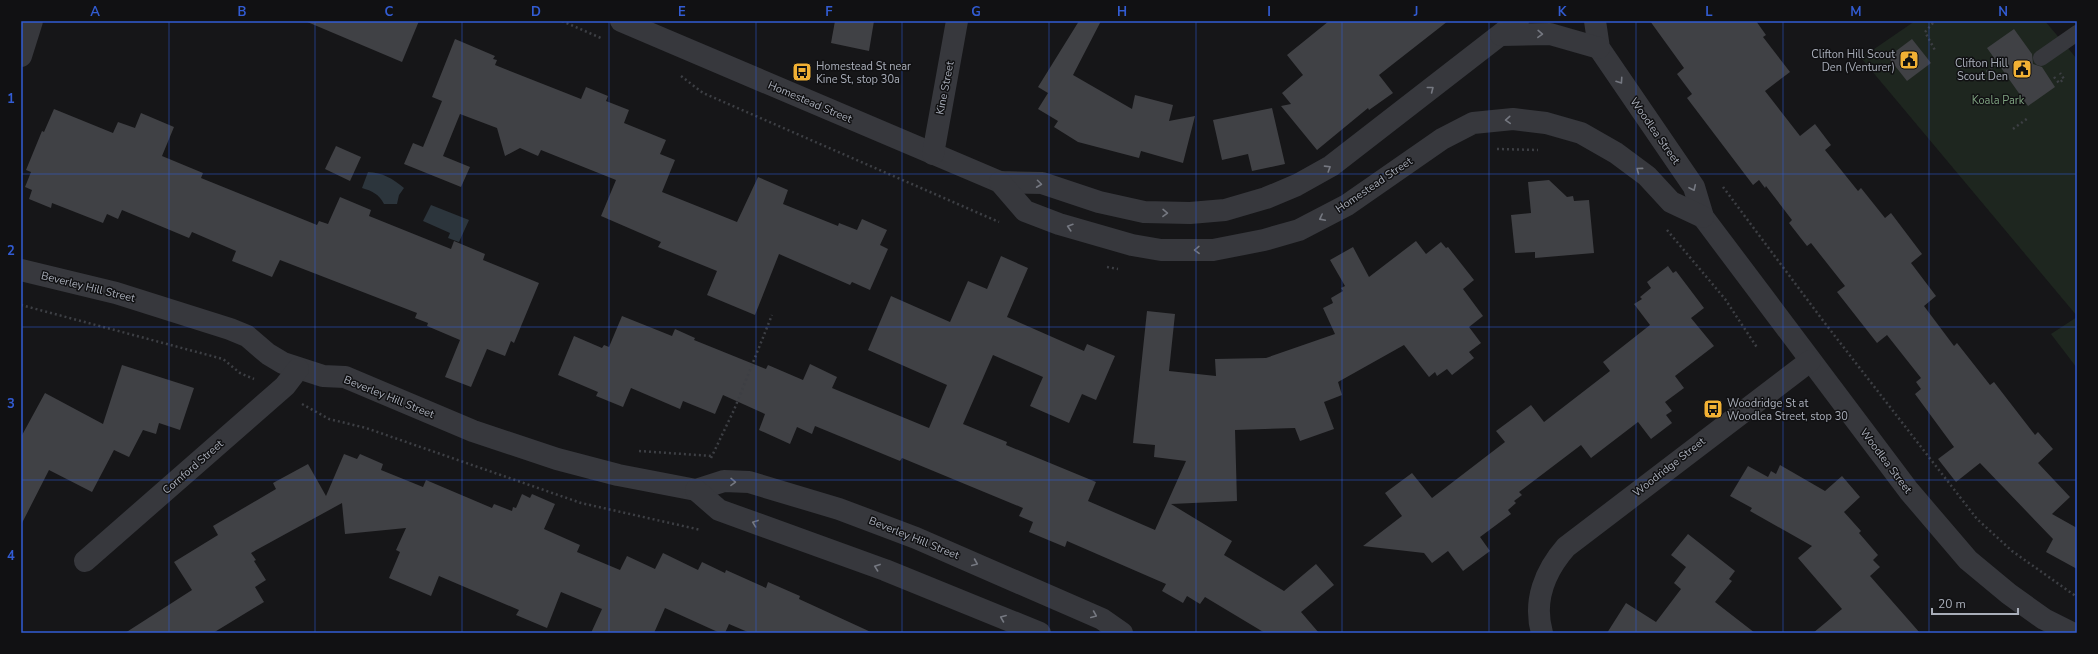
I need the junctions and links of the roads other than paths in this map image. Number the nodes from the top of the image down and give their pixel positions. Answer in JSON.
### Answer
{"nodes":[{"id":1,"x":32,"y":21,"type":"edge"},
{"id":2,"x":621,"y":21,"type":"edge"},
{"id":3,"x":957,"y":21,"type":"edge"},
{"id":4,"x":1518,"y":21,"type":"edge"},
{"id":5,"x":1595,"y":21,"type":"edge"},
{"id":6,"x":2077,"y":33,"type":"edge"},
{"id":7,"x":1501,"y":35,"type":"junction"},
{"id":8,"x":1598,"y":48,"type":"junction"},
{"id":9,"x":21,"y":56,"type":"edge"},
{"id":10,"x":2041,"y":58,"type":"dead end"},
{"id":11,"x":1546,"y":123,"type":"joint"},
{"id":12,"x":933,"y":154,"type":"junction"},
{"id":13,"x":1000,"y":182,"type":"junction"},
{"id":14,"x":1703,"y":217,"type":"junction"},
{"id":15,"x":21,"y":270,"type":"edge"},
{"id":16,"x":1810,"y":361,"type":"junction"},
{"id":17,"x":298,"y":369,"type":"junction"},
{"id":18,"x":696,"y":490,"type":"junction"},
{"id":19,"x":85,"y":561,"type":"dead end"},
{"id":20,"x":1040,"y":633,"type":"edge"},
{"id":21,"x":1122,"y":633,"type":"edge"},
{"id":22,"x":1542,"y":633,"type":"edge"},
{"id":23,"x":2072,"y":633,"type":"edge"}],
"edges":[{"from":1,"to":9,"type":"street"},
{"from":2,"to":12,"type":"street","name":"Homestead Street"},
{"from":3,"to":12,"type":"street","name":"Kine Street"},
{"from":4,"to":7,"type":"street","name":"Homestead Street"},
{"from":5,"to":8,"type":"street","name":"Woodlea Street"},
{"from":6,"to":10,"type":"lane"},
{"from":7,"to":8,"type":"street","one_way":true},
{"from":13,"to":7,"type":"street","name":"Homestead Street","one_way":true},
{"from":8,"to":14,"type":"street","name":"Woodlea Street","one_way":true},
{"from":11,"to":13,"type":"street","name":"Homestead Street","one_way":true},
{"from":14,"to":11,"type":"street","name":"Woodlea Street","one_way":true},
{"from":12,"to":13,"type":"street","name":"Homestead Street"},
{"from":14,"to":16,"type":"street","name":"Woodlea Street"},
{"from":15,"to":17,"type":"street","name":"Beverley Hill Street"},
{"from":16,"to":22,"type":"street","name":"Woodridge Street"},
{"from":16,"to":23,"type":"street","name":"Woodlea Street"},
{"from":17,"to":18,"type":"street","name":"Beverley Hill Street"},
{"from":17,"to":19,"type":"street","name":"Cornford Street"},
{"from":20,"to":18,"type":"street","one_way":true},
{"from":18,"to":21,"type":"street","name":"Beverley Hill Street","one_way":true}]}
